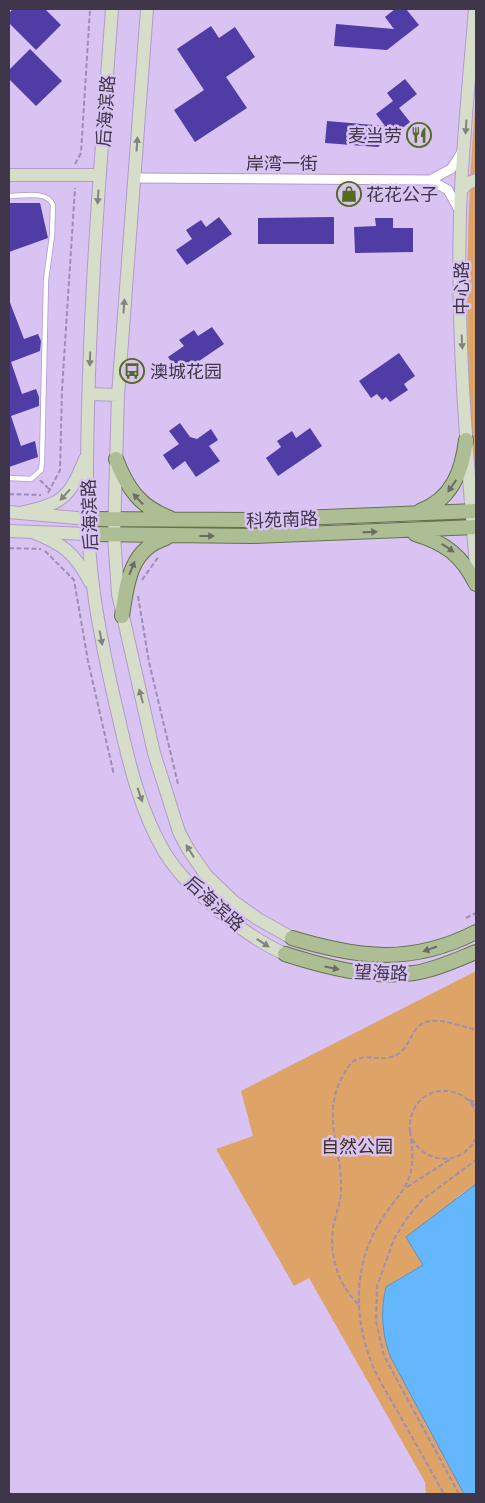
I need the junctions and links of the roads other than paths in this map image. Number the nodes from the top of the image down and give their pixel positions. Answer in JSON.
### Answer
{"nodes":[{"id":1,"x":112,"y":9,"type":"edge"},
{"id":2,"x":147,"y":9,"type":"edge"},
{"id":3,"x":475,"y":9,"type":"edge"},
{"id":4,"x":464,"y":147,"type":"junction"},
{"id":5,"x":463,"y":162,"type":"junction"},
{"id":6,"x":9,"y":175,"type":"edge"},
{"id":7,"x":100,"y":175,"type":"junction"},
{"id":8,"x":476,"y":176,"type":"edge"},
{"id":9,"x":134,"y":178,"type":"junction"},
{"id":10,"x":430,"y":180,"type":"junction"},
{"id":11,"x":461,"y":190,"type":"junction"},
{"id":12,"x":9,"y":196,"type":"edge"},
{"id":13,"x":461,"y":218,"type":"junction"},
{"id":14,"x":89,"y":394,"type":"junction"},
{"id":15,"x":118,"y":395,"type":"junction"},
{"id":16,"x":466,"y":440,"type":"junction"},
{"id":17,"x":88,"y":452,"type":"junction"},
{"id":18,"x":116,"y":459,"type":"junction"},
{"id":19,"x":9,"y":478,"type":"edge"},
{"id":20,"x":474,"y":511,"type":"edge"},
{"id":21,"x":14,"y":513,"type":"edge"},
{"id":22,"x":410,"y":514,"type":"junction"},
{"id":23,"x":88,"y":519,"type":"junction"},
{"id":24,"x":114,"y":520,"type":"junction"},
{"id":25,"x":178,"y":521,"type":"junction"},
{"id":26,"x":474,"y":527,"type":"edge"},
{"id":27,"x":9,"y":531,"type":"edge"},
{"id":28,"x":405,"y":531,"type":"junction"},
{"id":29,"x":32,"y":532,"type":"junction"},
{"id":30,"x":88,"y":534,"type":"junction"},
{"id":31,"x":114,"y":535,"type":"junction"},
{"id":32,"x":173,"y":536,"type":"junction"},
{"id":33,"x":476,"y":567,"type":"edge"},
{"id":34,"x":476,"y":584,"type":"edge"},
{"id":35,"x":93,"y":590,"type":"junction"},
{"id":36,"x":122,"y":616,"type":"junction"},
{"id":37,"x":476,"y":932,"type":"edge"},
{"id":38,"x":292,"y":938,"type":"joint"},
{"id":39,"x":476,"y":952,"type":"edge"},
{"id":40,"x":285,"y":954,"type":"joint"}],
"edges":[{"from":1,"to":7,"type":"main road","name":"后海滨路"},
{"from":9,"to":2,"type":"main road","name":"后海滨路","one_way":true},
{"from":3,"to":4,"type":"main road","name":"中心路","one_way":true},
{"from":4,"to":5,"type":"main road","name":"中心路"},
{"from":4,"to":10,"type":"street"},
{"from":5,"to":8,"type":"main road"},
{"from":5,"to":11,"type":"main road","name":"中心路"},
{"from":6,"to":7,"type":"main road"},
{"from":7,"to":14,"type":"main road","name":"后海滨路","one_way":true},
{"from":8,"to":11,"type":"main road"},
{"from":9,"to":10,"type":"street","name":"岸湾一街"},
{"from":15,"to":9,"type":"main road","name":"后海滨路","one_way":true},
{"from":10,"to":13,"type":"street"},
{"from":11,"to":13,"type":"main road","name":"中心路"},
{"from":12,"to":19,"type":"lane"},
{"from":13,"to":16,"type":"main road","name":"中心路","one_way":true},
{"from":14,"to":15,"type":"main road"},
{"from":14,"to":17,"type":"main road","name":"后海滨路"},
{"from":15,"to":18,"type":"main road","name":"后海滨路"},
{"from":16,"to":20,"type":"main road","name":"中心路"},
{"from":16,"to":22,"type":"main road","one_way":true},
{"from":17,"to":21,"type":"main road","one_way":true},
{"from":17,"to":23,"type":"main road","name":"后海滨路"},
{"from":18,"to":24,"type":"main road","name":"后海滨路"},
{"from":25,"to":18,"type":"main road","one_way":true},
{"from":20,"to":22,"type":"main road","name":"科苑南路"},
{"from":20,"to":26,"type":"main road","name":"中心路"},
{"from":21,"to":23,"type":"main road"},
{"from":22,"to":25,"type":"main road","name":"科苑南路"},
{"from":23,"to":24,"type":"main road","name":"科苑南路"},
{"from":23,"to":30,"type":"main road","name":"后海滨路"},
{"from":24,"to":25,"type":"main road","name":"科苑南路"},
{"from":24,"to":31,"type":"main road","name":"后海滨路"},
{"from":26,"to":28,"type":"main road","name":"科苑南路"},
{"from":26,"to":33,"type":"main road","name":"中心路"},
{"from":27,"to":29,"type":"main road"},
{"from":32,"to":28,"type":"main road","name":"科苑南路","one_way":true},
{"from":28,"to":34,"type":"main road","one_way":true},
{"from":29,"to":30,"type":"main road"},
{"from":29,"to":35,"type":"main road"},
{"from":30,"to":31,"type":"main road","name":"科苑南路"},
{"from":30,"to":35,"type":"main road","name":"后海滨路"},
{"from":31,"to":32,"type":"main road","name":"科苑南路"},
{"from":31,"to":36,"type":"main road","name":"后海滨路"},
{"from":36,"to":32,"type":"main road","one_way":true},
{"from":35,"to":40,"type":"main road","name":"后海滨路","one_way":true},
{"from":38,"to":36,"type":"main road","name":"后海滨路","one_way":true},
{"from":37,"to":38,"type":"main road","name":"望海路","one_way":true},
{"from":40,"to":39,"type":"main road","name":"望海路","one_way":true}]}
